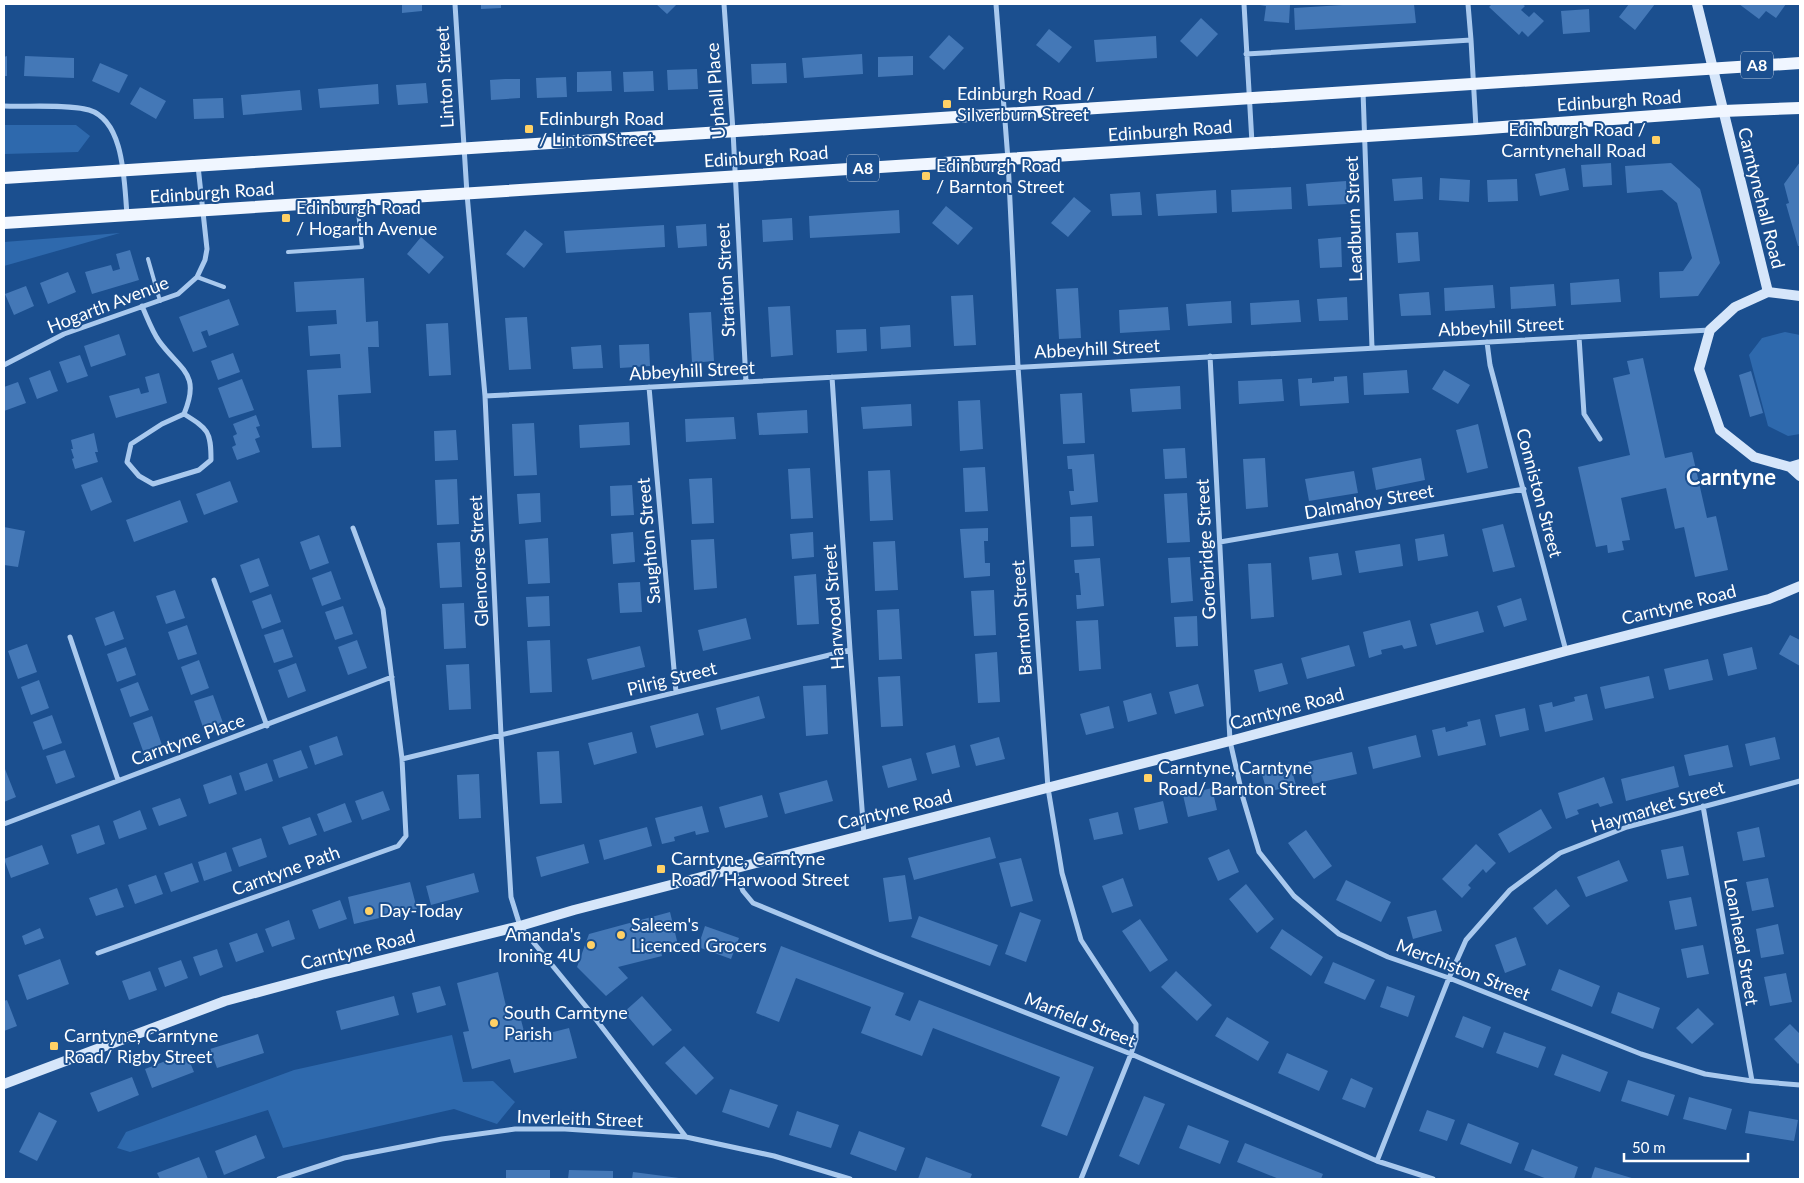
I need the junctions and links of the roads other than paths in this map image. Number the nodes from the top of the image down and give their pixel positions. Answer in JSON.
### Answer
{"nodes":[{"id":1,"x":455,"y":4,"type":"edge"},
{"id":2,"x":724,"y":4,"type":"edge"},
{"id":3,"x":996,"y":4,"type":"edge"},
{"id":4,"x":1244,"y":4,"type":"edge"},
{"id":5,"x":1468,"y":4,"type":"edge"},
{"id":6,"x":1697,"y":4,"type":"edge"},
{"id":7,"x":1472,"y":40,"type":"junction"},
{"id":8,"x":1246,"y":54,"type":"junction"},
{"id":9,"x":1800,"y":63,"type":"edge"},
{"id":10,"x":1713,"y":68,"type":"junction"},
{"id":11,"x":1474,"y":84,"type":"junction"},
{"id":12,"x":1362,"y":90,"type":"junction"},
{"id":13,"x":1249,"y":98,"type":"junction"},
{"id":14,"x":4,"y":106,"type":"edge"},
{"id":15,"x":1800,"y":108,"type":"edge"},
{"id":16,"x":1723,"y":111,"type":"junction"},
{"id":17,"x":1004,"y":114,"type":"junction"},
{"id":18,"x":1476,"y":129,"type":"junction"},
{"id":19,"x":733,"y":131,"type":"junction"},
{"id":20,"x":1365,"y":136,"type":"junction"},
{"id":21,"x":1252,"y":143,"type":"junction"},
{"id":22,"x":464,"y":148,"type":"junction"},
{"id":23,"x":1008,"y":160,"type":"junction"},
{"id":24,"x":198,"y":165,"type":"junction"},
{"id":25,"x":123,"y":171,"type":"junction"},
{"id":26,"x":734,"y":176,"type":"junction"},
{"id":27,"x":4,"y":178,"type":"edge"},
{"id":28,"x":467,"y":194,"type":"junction"},
{"id":29,"x":356,"y":201,"type":"junction"},
{"id":30,"x":203,"y":211,"type":"junction"},
{"id":31,"x":127,"y":216,"type":"junction"},
{"id":32,"x":4,"y":223,"type":"edge"},
{"id":33,"x":288,"y":252,"type":"dead end"},
{"id":34,"x":148,"y":259,"type":"dead end"},
{"id":35,"x":197,"y":277,"type":"junction"},
{"id":36,"x":224,"y":287,"type":"dead end"},
{"id":37,"x":1768,"y":292,"type":"junction"},
{"id":38,"x":1800,"y":296,"type":"edge"},
{"id":39,"x":160,"y":301,"type":"junction"},
{"id":40,"x":142,"y":306,"type":"junction"},
{"id":41,"x":1710,"y":330,"type":"junction"},
{"id":42,"x":1580,"y":337,"type":"junction"},
{"id":43,"x":1487,"y":342,"type":"junction"},
{"id":44,"x":1372,"y":348,"type":"junction"},
{"id":45,"x":1210,"y":356,"type":"junction"},
{"id":46,"x":4,"y":365,"type":"edge"},
{"id":47,"x":1018,"y":367,"type":"junction"},
{"id":48,"x":832,"y":377,"type":"junction"},
{"id":49,"x":746,"y":382,"type":"junction"},
{"id":50,"x":649,"y":387,"type":"junction"},
{"id":51,"x":485,"y":396,"type":"junction"},
{"id":52,"x":184,"y":414,"type":"junction"},
{"id":53,"x":1600,"y":440,"type":"dead end"},
{"id":54,"x":1795,"y":465,"type":"edge"},
{"id":55,"x":1800,"y":476,"type":"edge"},
{"id":56,"x":1524,"y":489,"type":"junction"},
{"id":57,"x":353,"y":528,"type":"dead end"},
{"id":58,"x":1220,"y":542,"type":"junction"},
{"id":59,"x":214,"y":580,"type":"dead end"},
{"id":60,"x":1800,"y":586,"type":"edge"},
{"id":61,"x":70,"y":637,"type":"dead end"},
{"id":62,"x":850,"y":650,"type":"junction"},
{"id":63,"x":1566,"y":651,"type":"junction"},
{"id":64,"x":392,"y":677,"type":"junction"},
{"id":65,"x":676,"y":692,"type":"junction"},
{"id":66,"x":267,"y":726,"type":"junction"},
{"id":67,"x":501,"y":736,"type":"junction"},
{"id":68,"x":1230,"y":741,"type":"junction"},
{"id":69,"x":402,"y":759,"type":"junction"},
{"id":70,"x":118,"y":780,"type":"junction"},
{"id":71,"x":1800,"y":781,"type":"edge"},
{"id":72,"x":1048,"y":788,"type":"junction"},
{"id":73,"x":1703,"y":806,"type":"junction"},
{"id":74,"x":4,"y":824,"type":"edge"},
{"id":75,"x":864,"y":835,"type":"junction"},
{"id":76,"x":734,"y":869,"type":"junction"},
{"id":77,"x":520,"y":926,"type":"junction"},
{"id":78,"x":98,"y":953,"type":"dead end"},
{"id":79,"x":1449,"y":978,"type":"junction"},
{"id":80,"x":1131,"y":1054,"type":"junction"},
{"id":81,"x":1752,"y":1082,"type":"junction"},
{"id":82,"x":4,"y":1084,"type":"edge"},
{"id":83,"x":1800,"y":1085,"type":"edge"},
{"id":84,"x":686,"y":1137,"type":"junction"},
{"id":85,"x":1377,"y":1161,"type":"junction"},
{"id":86,"x":279,"y":1179,"type":"edge"},
{"id":87,"x":850,"y":1179,"type":"edge"},
{"id":88,"x":1081,"y":1179,"type":"edge"},
{"id":89,"x":1433,"y":1179,"type":"edge"}],
"edges":[{"from":1,"to":22,"type":"street","name":"Linton Street"},
{"from":2,"to":19,"type":"street","name":"Uphall Place"},
{"from":3,"to":17,"type":"street","name":"Barnton Street"},
{"from":4,"to":8,"type":"street"},
{"from":5,"to":7,"type":"street"},
{"from":6,"to":10,"type":"street","name":"Carntynehall Road"},
{"from":7,"to":8,"type":"street"},
{"from":7,"to":11,"type":"street"},
{"from":8,"to":13,"type":"street"},
{"from":9,"to":10,"type":"main road","name":"Edinburgh Road","number":"A8"},
{"from":10,"to":11,"type":"main road","name":"Edinburgh Road","number":"A8"},
{"from":10,"to":16,"type":"street","name":"Carntynehall Road"},
{"from":11,"to":12,"type":"main road","name":"Edinburgh Road","number":"A8"},
{"from":11,"to":18,"type":"street"},
{"from":12,"to":13,"type":"main road","name":"Edinburgh Road","number":"A8"},
{"from":12,"to":20,"type":"street","name":"Leadburn Street"},
{"from":13,"to":17,"type":"main road","name":"Edinburgh Road","number":"A8"},
{"from":13,"to":21,"type":"street"},
{"from":14,"to":25,"type":"street"},
{"from":15,"to":16,"type":"main road","name":"Edinburgh Road","number":"A8"},
{"from":16,"to":18,"type":"main road","name":"Edinburgh Road","number":"A8"},
{"from":16,"to":37,"type":"street","name":"Carntynehall Road"},
{"from":17,"to":19,"type":"main road","name":"Edinburgh Road","number":"A8"},
{"from":17,"to":23,"type":"street","name":"Barnton Street"},
{"from":18,"to":20,"type":"main road","name":"Edinburgh Road","number":"A8"},
{"from":19,"to":22,"type":"main road","name":"Edinburgh Road","number":"A8"},
{"from":19,"to":26,"type":"street","name":"Uphall Place"},
{"from":20,"to":21,"type":"main road","name":"Edinburgh Road","number":"A8"},
{"from":20,"to":44,"type":"street","name":"Leadburn Street"},
{"from":21,"to":23,"type":"main road","name":"Edinburgh Road","number":"A8"},
{"from":22,"to":24,"type":"main road","name":"Edinburgh Road","number":"A8"},
{"from":22,"to":28,"type":"street","name":"Linton Street"},
{"from":23,"to":26,"type":"main road","name":"Edinburgh Road","number":"A8"},
{"from":23,"to":47,"type":"street","name":"Barnton Street"},
{"from":24,"to":25,"type":"main road","name":"Edinburgh Road","number":"A8"},
{"from":24,"to":30,"type":"street","name":"Hogarth Avenue"},
{"from":25,"to":27,"type":"main road","name":"Edinburgh Road","number":"A8"},
{"from":25,"to":31,"type":"street"},
{"from":26,"to":28,"type":"main road","name":"Edinburgh Road","number":"A8"},
{"from":26,"to":49,"type":"street","name":"Straiton Street"},
{"from":28,"to":29,"type":"main road","name":"Edinburgh Road","number":"A8"},
{"from":28,"to":51,"type":"street","name":"Glencorse Street"},
{"from":29,"to":30,"type":"main road","name":"Edinburgh Road","number":"A8"},
{"from":29,"to":33,"type":"lane"},
{"from":30,"to":31,"type":"main road","name":"Edinburgh Road","number":"A8"},
{"from":30,"to":35,"type":"street","name":"Hogarth Avenue"},
{"from":31,"to":32,"type":"main road","name":"Edinburgh Road","number":"A8"},
{"from":34,"to":39,"type":"lane"},
{"from":35,"to":36,"type":"lane"},
{"from":35,"to":39,"type":"street","name":"Hogarth Avenue"},
{"from":37,"to":38,"type":"street"},
{"from":37,"to":41,"type":"street"},
{"from":39,"to":40,"type":"street","name":"Hogarth Avenue"},
{"from":40,"to":46,"type":"street","name":"Hogarth Avenue"},
{"from":40,"to":52,"type":"street"},
{"from":41,"to":42,"type":"street","name":"Abbeyhill Street"},
{"from":41,"to":54,"type":"street"},
{"from":42,"to":43,"type":"street","name":"Abbeyhill Street"},
{"from":42,"to":53,"type":"street"},
{"from":43,"to":44,"type":"street","name":"Abbeyhill Street"},
{"from":43,"to":56,"type":"street","name":"Conniston Street"},
{"from":44,"to":45,"type":"street","name":"Abbeyhill Street"},
{"from":45,"to":47,"type":"street","name":"Abbeyhill Street"},
{"from":45,"to":58,"type":"street","name":"Gorebridge Street"},
{"from":47,"to":48,"type":"street","name":"Abbeyhill Street"},
{"from":47,"to":72,"type":"street","name":"Barnton Street"},
{"from":48,"to":49,"type":"street","name":"Abbeyhill Street"},
{"from":48,"to":62,"type":"street","name":"Harwood Street"},
{"from":49,"to":50,"type":"street","name":"Abbeyhill Street"},
{"from":50,"to":51,"type":"street","name":"Abbeyhill Street"},
{"from":50,"to":65,"type":"street","name":"Saughton Street"},
{"from":51,"to":67,"type":"street","name":"Glencorse Street"},
{"from":52,"to":52,"type":"street"},
{"from":54,"to":55,"type":"street"},
{"from":56,"to":58,"type":"street","name":"Dalmahoy Street"},
{"from":56,"to":63,"type":"street","name":"Conniston Street"},
{"from":57,"to":64,"type":"street"},
{"from":58,"to":68,"type":"street","name":"Gorebridge Street"},
{"from":59,"to":66,"type":"street","name":"Carntyne Place"},
{"from":60,"to":63,"type":"street","name":"Carntyne Road"},
{"from":61,"to":70,"type":"street","name":"Carntyne Place"},
{"from":62,"to":65,"type":"street","name":"Pilrig Street"},
{"from":62,"to":75,"type":"street","name":"Harwood Street"},
{"from":63,"to":68,"type":"street","name":"Carntyne Road"},
{"from":64,"to":66,"type":"street","name":"Carntyne Place"},
{"from":64,"to":69,"type":"street"},
{"from":65,"to":67,"type":"street","name":"Pilrig Street"},
{"from":66,"to":70,"type":"street","name":"Carntyne Place"},
{"from":67,"to":69,"type":"street"},
{"from":67,"to":77,"type":"street","name":"Glencorse Street"},
{"from":68,"to":72,"type":"street","name":"Carntyne Road"},
{"from":68,"to":79,"type":"street","name":"Merchiston Street"},
{"from":69,"to":78,"type":"street","name":"Carntyne Path"},
{"from":70,"to":74,"type":"street","name":"Carntyne Place"},
{"from":71,"to":73,"type":"street","name":"Haymarket Street"},
{"from":72,"to":75,"type":"street","name":"Carntyne Road"},
{"from":72,"to":80,"type":"street","name":"Barnton Street"},
{"from":73,"to":79,"type":"street","name":"Haymarket Street"},
{"from":73,"to":81,"type":"street","name":"Loanhead Street"},
{"from":75,"to":76,"type":"street","name":"Carntyne Road"},
{"from":76,"to":77,"type":"street","name":"Carntyne Road"},
{"from":76,"to":80,"type":"street","name":"Marfield Street"},
{"from":77,"to":82,"type":"street","name":"Carntyne Road"},
{"from":77,"to":84,"type":"street"},
{"from":79,"to":81,"type":"street","name":"Merchiston Street"},
{"from":79,"to":85,"type":"street","name":"Haymarket Street"},
{"from":80,"to":85,"type":"street","name":"Marfield Street"},
{"from":80,"to":88,"type":"street","name":"Barnton Street"},
{"from":81,"to":83,"type":"street","name":"Merchiston Street"},
{"from":84,"to":86,"type":"street","name":"Inverleith Street"},
{"from":84,"to":87,"type":"street","name":"Inverleith Street"},
{"from":85,"to":89,"type":"street","name":"Marfield Street"}]}
